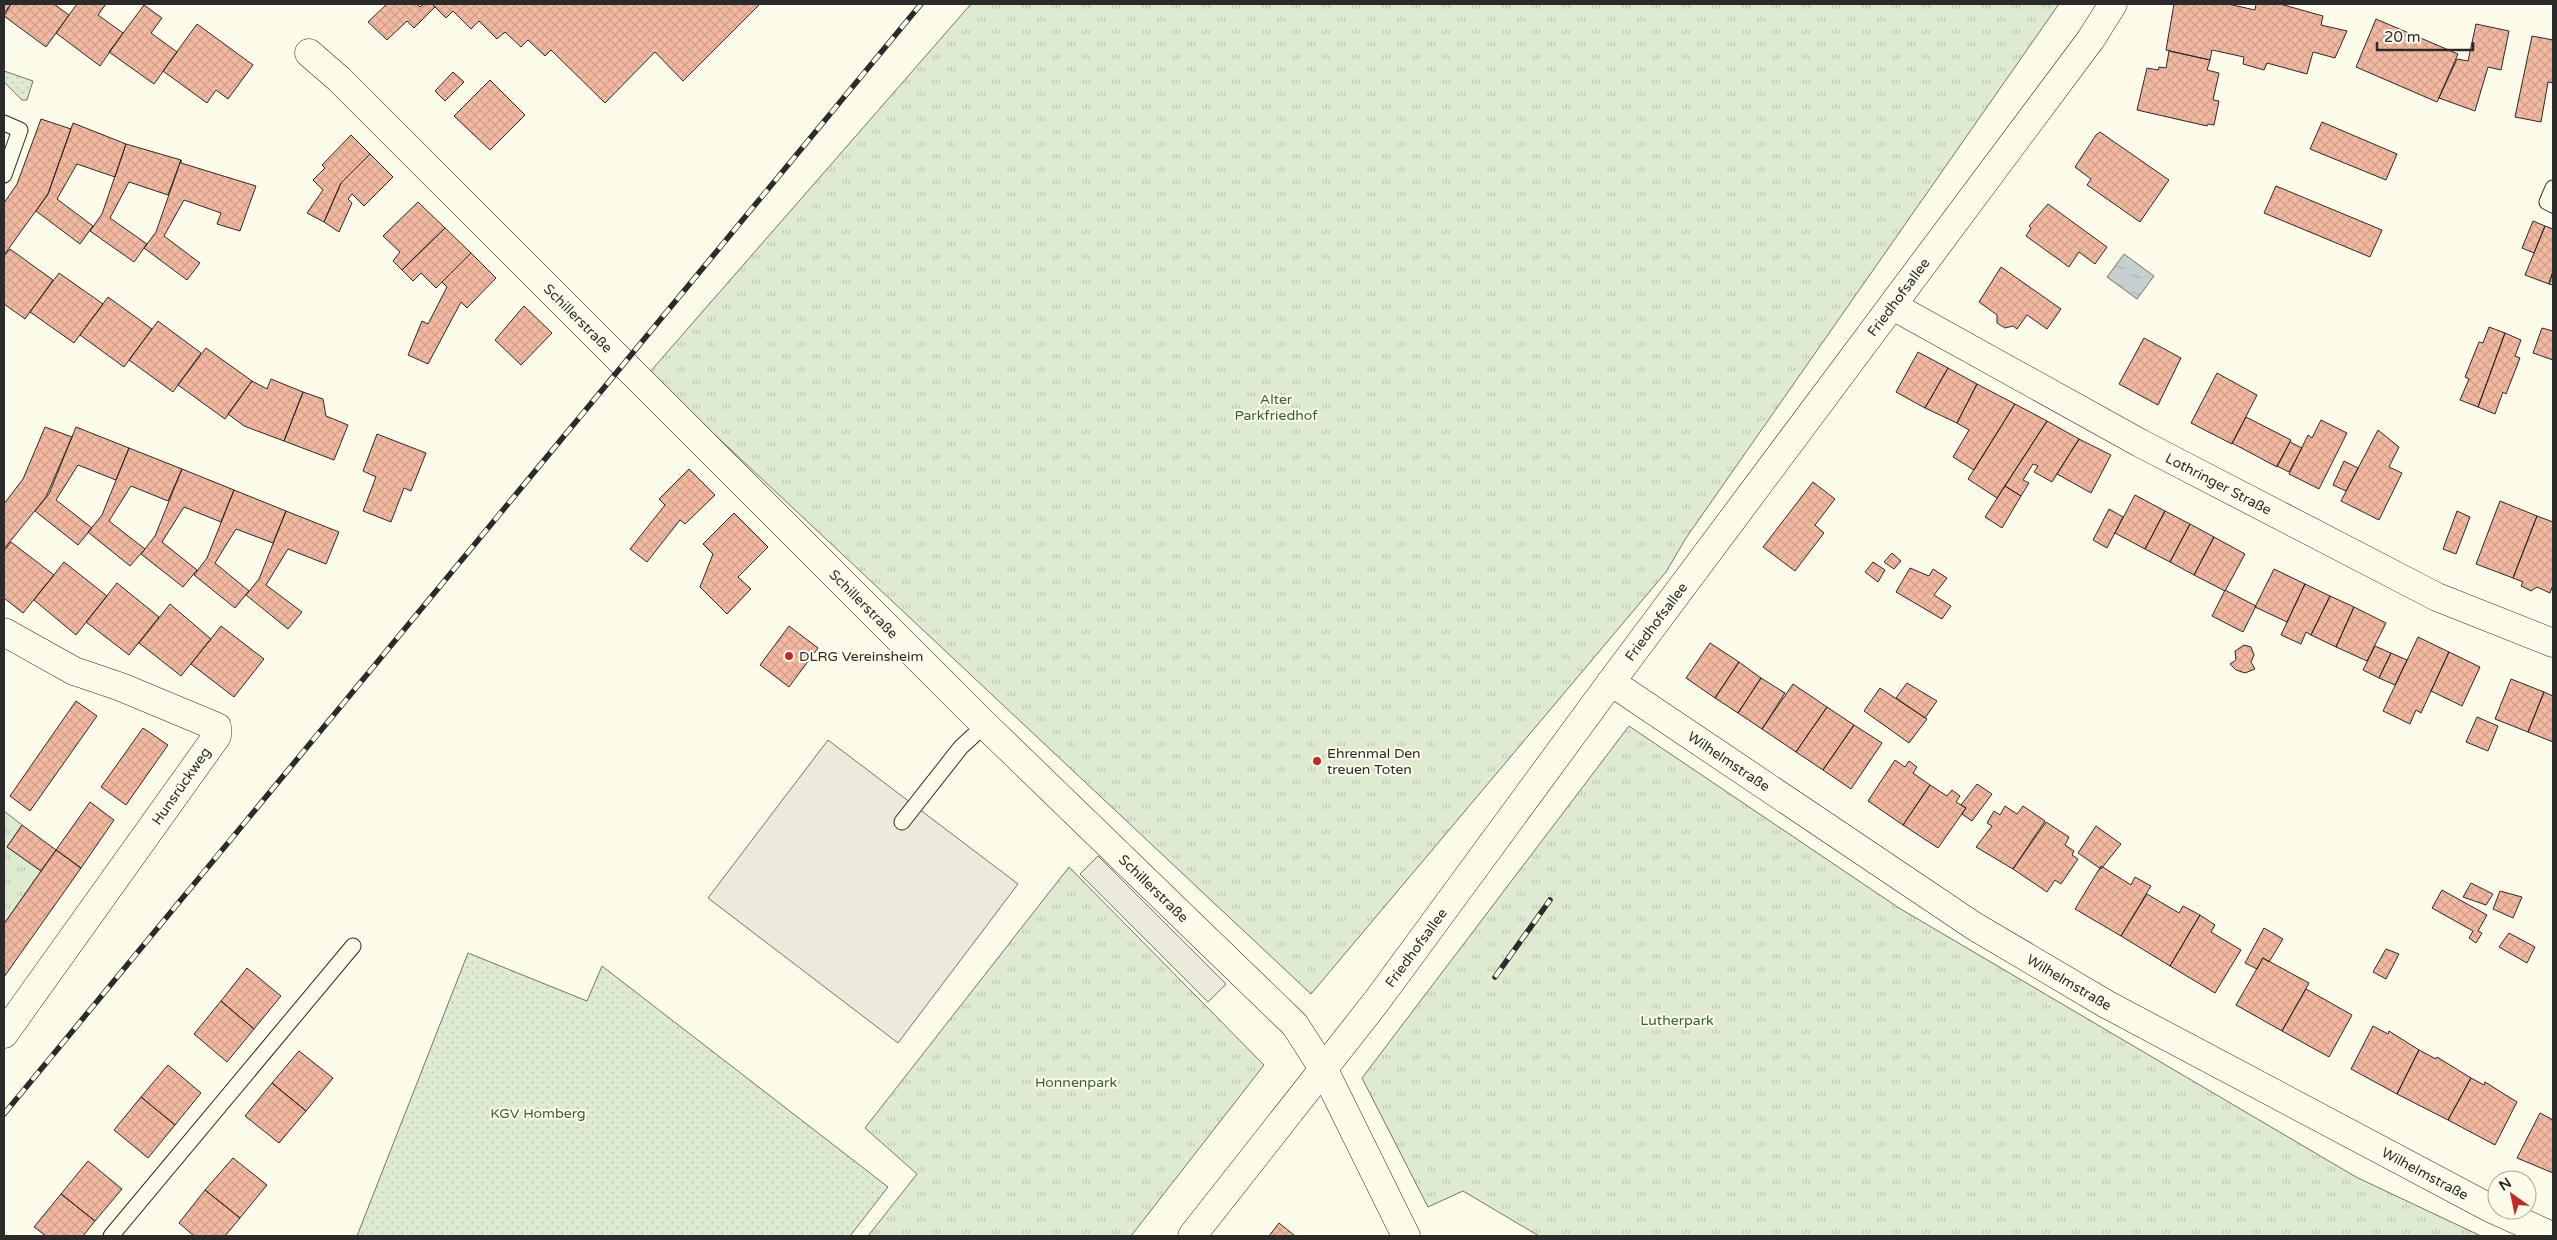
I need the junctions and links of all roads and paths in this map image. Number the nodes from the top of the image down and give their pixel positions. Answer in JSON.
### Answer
{"nodes":[{"id":1,"x":2114,"y":4,"type":"edge"},
{"id":2,"x":309,"y":53,"type":"dead end"},
{"id":3,"x":4,"y":123,"type":"edge"},
{"id":4,"x":4,"y":175,"type":"edge"},
{"id":5,"x":2553,"y":188,"type":"edge"},
{"id":6,"x":2553,"y":204,"type":"edge"},
{"id":7,"x":1893,"y":306,"type":"junction"},
{"id":8,"x":4,"y":632,"type":"edge"},
{"id":9,"x":2553,"y":643,"type":"edge"},
{"id":10,"x":1611,"y":682,"type":"junction"},
{"id":11,"x":985,"y":725,"type":"junction"},
{"id":12,"x":902,"y":822,"type":"dead end"},
{"id":13,"x":353,"y":946,"type":"dead end"},
{"id":14,"x":4,"y":1034,"type":"edge"},
{"id":15,"x":1324,"y":1070,"type":"junction"},
{"id":16,"x":111,"y":1236,"type":"edge"},
{"id":17,"x":1192,"y":1236,"type":"edge"},
{"id":18,"x":1406,"y":1236,"type":"edge"},
{"id":19,"x":2552,"y":1236,"type":"edge"}],
"edges":[{"from":1,"to":7,"type":"street","name":"Friedhofsallee"},
{"from":2,"to":11,"type":"street","name":"Schillerstraße"},
{"from":3,"to":4,"type":"lane"},
{"from":5,"to":6,"type":"lane"},
{"from":7,"to":9,"type":"street","name":"Lothringer Straße"},
{"from":7,"to":10,"type":"street","name":"Friedhofsallee"},
{"from":8,"to":14,"type":"street","name":"Hunsrückweg"},
{"from":10,"to":15,"type":"street","name":"Friedhofsallee"},
{"from":10,"to":19,"type":"street","name":"Wilhelmstraße"},
{"from":11,"to":12,"type":"lane"},
{"from":11,"to":15,"type":"street","name":"Schillerstraße"},
{"from":13,"to":16,"type":"lane"},
{"from":15,"to":17,"type":"street","name":"Friedhofsallee"},
{"from":15,"to":18,"type":"street","name":"Schillerstraße"}]}
